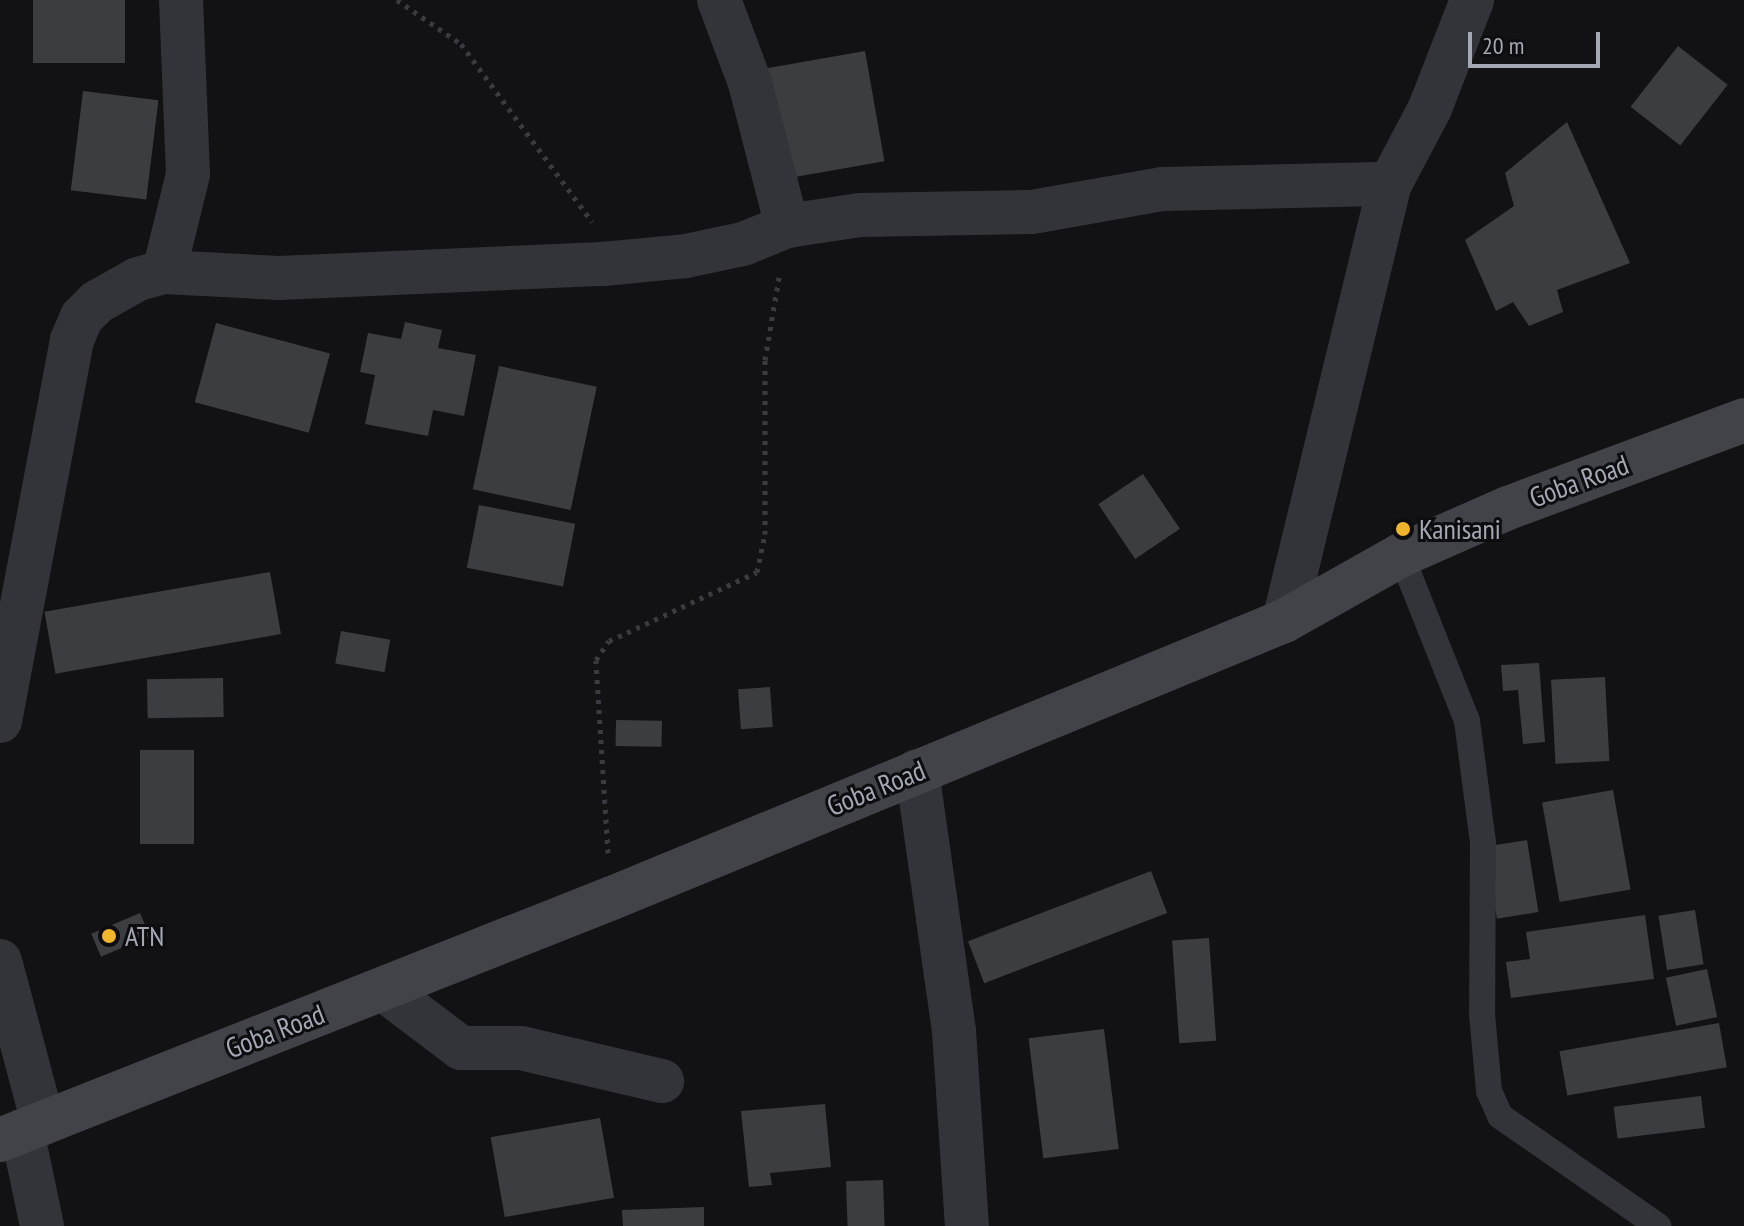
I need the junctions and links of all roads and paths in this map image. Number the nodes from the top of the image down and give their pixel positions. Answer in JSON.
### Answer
{"nodes":[{"id":1,"x":181,"y":0,"type":"edge"},
{"id":2,"x":397,"y":0,"type":"edge"},
{"id":3,"x":719,"y":0,"type":"edge"},
{"id":4,"x":1472,"y":0,"type":"edge"},
{"id":5,"x":1390,"y":184,"type":"junction"},
{"id":6,"x":787,"y":226,"type":"junction"},
{"id":7,"x":621,"y":263,"type":"junction"},
{"id":8,"x":164,"y":272,"type":"junction"},
{"id":9,"x":1744,"y":420,"type":"edge"},
{"id":10,"x":1401,"y":555,"type":"junction"},
{"id":11,"x":1284,"y":621,"type":"junction"},
{"id":12,"x":0,"y":721,"type":"edge"},
{"id":13,"x":917,"y":771,"type":"junction"},
{"id":14,"x":612,"y":898,"type":"junction"},
{"id":15,"x":0,"y":961,"type":"edge"},
{"id":16,"x":383,"y":989,"type":"junction"},
{"id":17,"x":662,"y":1081,"type":"dead end"},
{"id":18,"x":22,"y":1131,"type":"edge"},
{"id":19,"x":42,"y":1226,"type":"edge"},
{"id":20,"x":967,"y":1226,"type":"edge"},
{"id":21,"x":1658,"y":1226,"type":"edge"}],
"edges":[{"from":1,"to":8,"type":"street"},
{"from":2,"to":7,"type":"path"},
{"from":3,"to":6,"type":"street"},
{"from":4,"to":5,"type":"street"},
{"from":5,"to":6,"type":"street"},
{"from":5,"to":11,"type":"street"},
{"from":6,"to":7,"type":"street"},
{"from":6,"to":14,"type":"path"},
{"from":7,"to":8,"type":"street"},
{"from":8,"to":12,"type":"street"},
{"from":9,"to":10,"type":"main road","name":"Goba Road"},
{"from":10,"to":11,"type":"main road","name":"Goba Road"},
{"from":10,"to":21,"type":"lane"},
{"from":11,"to":13,"type":"main road","name":"Goba Road"},
{"from":13,"to":14,"type":"main road","name":"Goba Road"},
{"from":13,"to":20,"type":"street"},
{"from":14,"to":16,"type":"main road","name":"Goba Road"},
{"from":15,"to":18,"type":"street"},
{"from":16,"to":17,"type":"street"},
{"from":16,"to":18,"type":"main road","name":"Goba Road"},
{"from":18,"to":19,"type":"street"}]}
